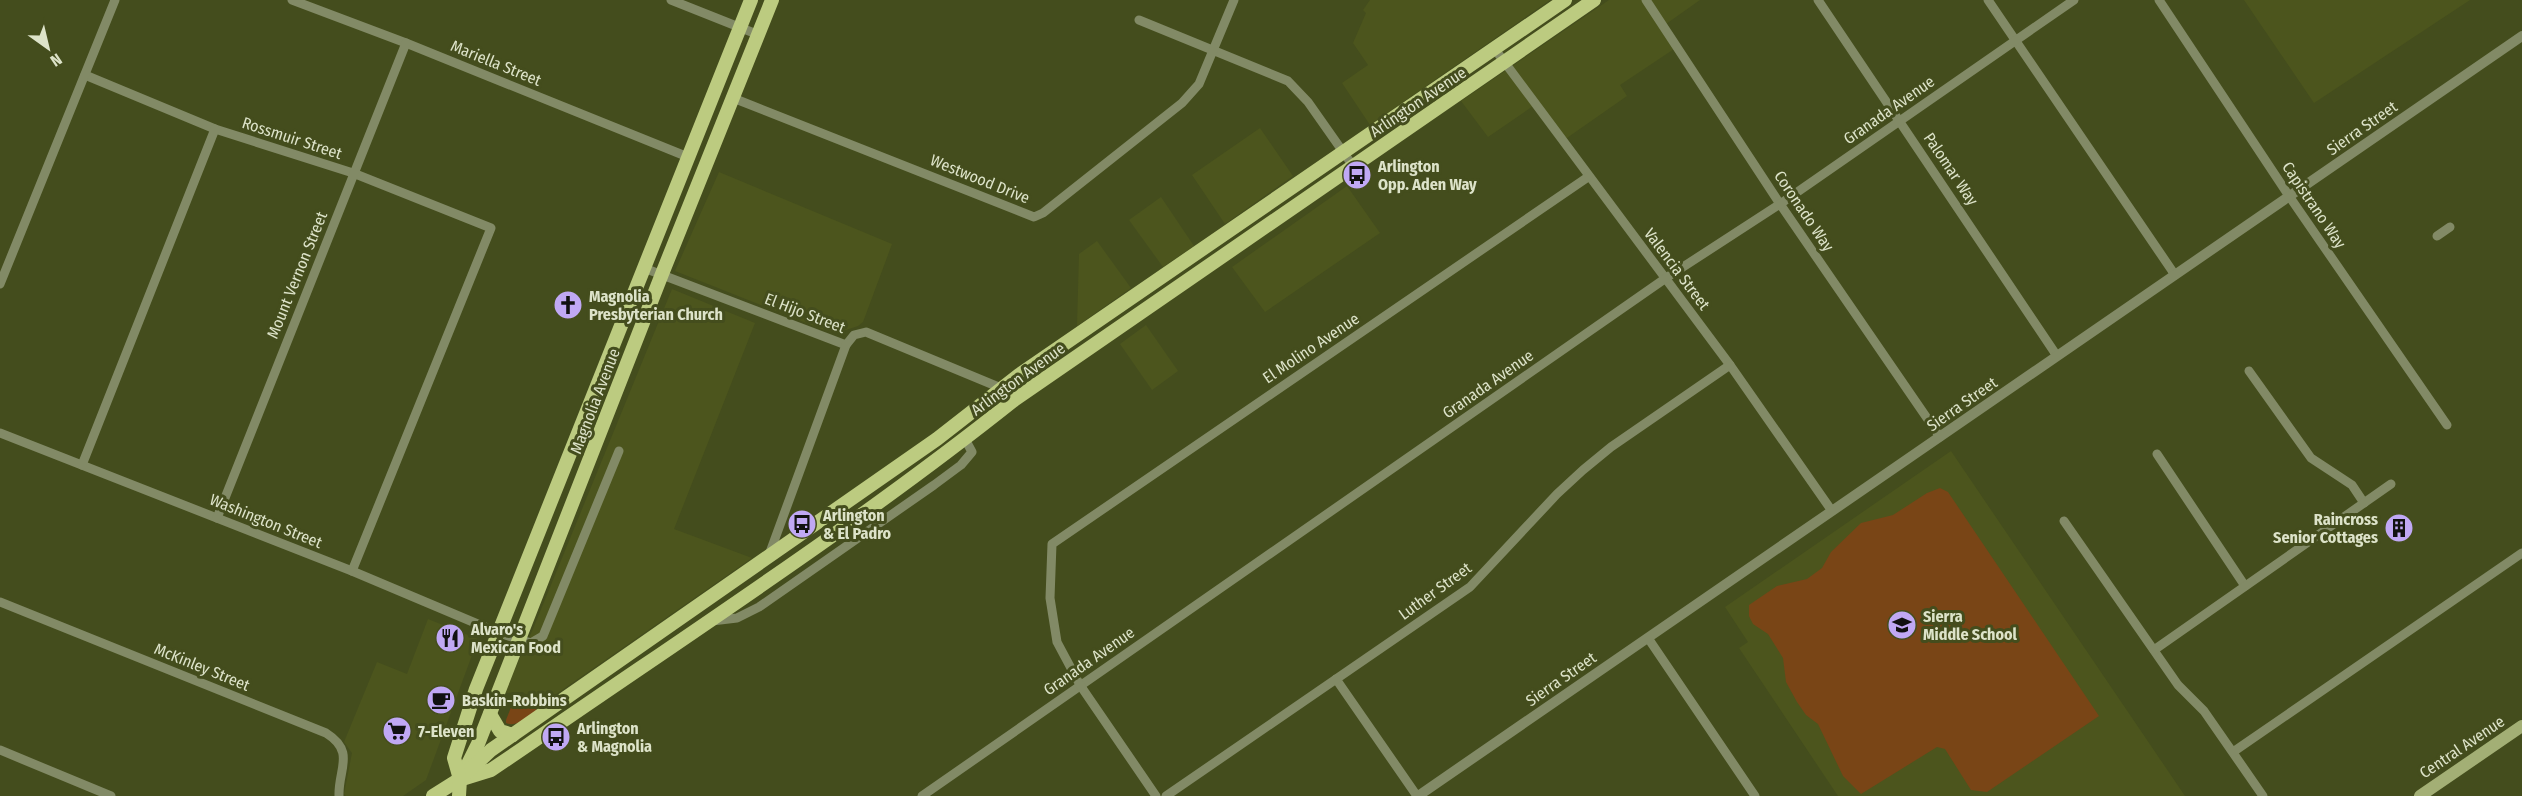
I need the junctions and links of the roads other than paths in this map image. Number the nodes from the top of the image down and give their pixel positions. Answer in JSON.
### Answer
{"nodes":[{"id":1,"x":115,"y":0,"type":"edge"},
{"id":2,"x":292,"y":0,"type":"edge"},
{"id":3,"x":671,"y":0,"type":"edge"},
{"id":4,"x":751,"y":0,"type":"edge"},
{"id":5,"x":772,"y":0,"type":"edge"},
{"id":6,"x":1234,"y":0,"type":"edge"},
{"id":7,"x":1565,"y":0,"type":"edge"},
{"id":8,"x":1594,"y":0,"type":"edge"},
{"id":9,"x":1646,"y":0,"type":"edge"},
{"id":10,"x":1818,"y":0,"type":"edge"},
{"id":11,"x":1988,"y":0,"type":"edge"},
{"id":12,"x":2074,"y":0,"type":"edge"},
{"id":13,"x":2159,"y":0,"type":"edge"},
{"id":14,"x":1139,"y":20,"type":"dead end"},
{"id":15,"x":740,"y":28,"type":"junction"},
{"id":16,"x":759,"y":35,"type":"junction"},
{"id":17,"x":2522,"y":36,"type":"edge"},
{"id":18,"x":2015,"y":40,"type":"junction"},
{"id":19,"x":406,"y":43,"type":"junction"},
{"id":20,"x":1494,"y":48,"type":"junction"},
{"id":21,"x":1214,"y":51,"type":"junction"},
{"id":22,"x":1504,"y":63,"type":"junction"},
{"id":23,"x":85,"y":75,"type":"junction"},
{"id":24,"x":733,"y":98,"type":"junction"},
{"id":25,"x":1901,"y":120,"type":"junction"},
{"id":26,"x":215,"y":129,"type":"junction"},
{"id":27,"x":1343,"y":151,"type":"junction"},
{"id":28,"x":688,"y":157,"type":"junction"},
{"id":29,"x":1353,"y":166,"type":"junction"},
{"id":30,"x":353,"y":173,"type":"junction"},
{"id":31,"x":1588,"y":177,"type":"junction"},
{"id":32,"x":2289,"y":196,"type":"junction"},
{"id":33,"x":1780,"y":204,"type":"junction"},
{"id":34,"x":2450,"y":227,"type":"dead end"},
{"id":35,"x":2437,"y":236,"type":"dead end"},
{"id":36,"x":644,"y":268,"type":"junction"},
{"id":37,"x":662,"y":274,"type":"junction"},
{"id":38,"x":2175,"y":275,"type":"junction"},
{"id":39,"x":1666,"y":278,"type":"junction"},
{"id":40,"x":0,"y":284,"type":"edge"},
{"id":41,"x":846,"y":345,"type":"junction"},
{"id":42,"x":2057,"y":356,"type":"junction"},
{"id":43,"x":1730,"y":365,"type":"junction"},
{"id":44,"x":2249,"y":371,"type":"dead end"},
{"id":45,"x":1001,"y":388,"type":"junction"},
{"id":46,"x":1014,"y":400,"type":"junction"},
{"id":47,"x":2447,"y":425,"type":"dead end"},
{"id":48,"x":0,"y":433,"type":"edge"},
{"id":49,"x":1940,"y":437,"type":"junction"},
{"id":50,"x":965,"y":439,"type":"junction"},
{"id":51,"x":619,"y":451,"type":"dead end"},
{"id":52,"x":2157,"y":454,"type":"dead end"},
{"id":53,"x":82,"y":465,"type":"junction"},
{"id":54,"x":2391,"y":484,"type":"dead end"},
{"id":55,"x":2364,"y":503,"type":"junction"},
{"id":56,"x":1832,"y":511,"type":"junction"},
{"id":57,"x":217,"y":518,"type":"junction"},
{"id":58,"x":2064,"y":521,"type":"dead end"},
{"id":59,"x":816,"y":545,"type":"junction"},
{"id":60,"x":768,"y":558,"type":"junction"},
{"id":61,"x":2520,"y":558,"type":"edge"},
{"id":62,"x":827,"y":560,"type":"junction"},
{"id":63,"x":352,"y":571,"type":"junction"},
{"id":64,"x":2245,"y":586,"type":"junction"},
{"id":65,"x":0,"y":602,"type":"edge"},
{"id":66,"x":706,"y":622,"type":"junction"},
{"id":67,"x":499,"y":633,"type":"junction"},
{"id":68,"x":1648,"y":638,"type":"junction"},
{"id":69,"x":520,"y":640,"type":"junction"},
{"id":70,"x":2154,"y":650,"type":"junction"},
{"id":71,"x":1336,"y":679,"type":"junction"},
{"id":72,"x":1080,"y":685,"type":"junction"},
{"id":73,"x":490,"y":714,"type":"junction"},
{"id":74,"x":2522,"y":726,"type":"edge"},
{"id":75,"x":513,"y":735,"type":"junction"},
{"id":76,"x":0,"y":750,"type":"edge"},
{"id":77,"x":2233,"y":752,"type":"junction"},
{"id":78,"x":460,"y":779,"type":"junction"},
{"id":79,"x":111,"y":796,"type":"edge"},
{"id":80,"x":339,"y":796,"type":"edge"},
{"id":81,"x":433,"y":796,"type":"edge"},
{"id":82,"x":459,"y":796,"type":"edge"},
{"id":83,"x":922,"y":796,"type":"edge"},
{"id":84,"x":1156,"y":796,"type":"edge"},
{"id":85,"x":1166,"y":796,"type":"edge"},
{"id":86,"x":1418,"y":796,"type":"edge"},
{"id":87,"x":1755,"y":796,"type":"edge"},
{"id":88,"x":2264,"y":796,"type":"edge"},
{"id":89,"x":2420,"y":796,"type":"edge"}],
"edges":[{"from":1,"to":23,"type":"street"},
{"from":2,"to":19,"type":"street","name":"Mariella Street"},
{"from":3,"to":15,"type":"street"},
{"from":4,"to":15,"type":"main road","name":"Magnolia Avenue"},
{"from":5,"to":16,"type":"main road","name":"Magnolia Avenue"},
{"from":6,"to":21,"type":"street","name":"Westwood Drive"},
{"from":7,"to":20,"type":"main road","name":"Arlington Avenue"},
{"from":8,"to":22,"type":"main road","name":"Arlington Avenue"},
{"from":9,"to":33,"type":"street","name":"Coronado Way"},
{"from":10,"to":25,"type":"street","name":"Palomar Way"},
{"from":11,"to":18,"type":"street"},
{"from":12,"to":18,"type":"street","name":"Granada Avenue"},
{"from":13,"to":32,"type":"street","name":"Capistrano Way"},
{"from":14,"to":21,"type":"street"},
{"from":15,"to":16,"type":"street"},
{"from":15,"to":28,"type":"main road","name":"Magnolia Avenue"},
{"from":16,"to":24,"type":"main road","name":"Magnolia Avenue"},
{"from":17,"to":32,"type":"street","name":"Sierra Street"},
{"from":18,"to":25,"type":"street","name":"Granada Avenue"},
{"from":18,"to":38,"type":"street"},
{"from":19,"to":28,"type":"street","name":"Mariella Street"},
{"from":19,"to":30,"type":"street","name":"Mount Vernon Street"},
{"from":20,"to":22,"type":"street","name":"Valencia Street"},
{"from":20,"to":27,"type":"main road","name":"Arlington Avenue"},
{"from":21,"to":24,"type":"street","name":"Westwood Drive"},
{"from":21,"to":27,"type":"street"},
{"from":22,"to":29,"type":"main road","name":"Arlington Avenue"},
{"from":22,"to":31,"type":"street","name":"Valencia Street"},
{"from":23,"to":26,"type":"street","name":"Rossmuir Street"},
{"from":23,"to":40,"type":"street"},
{"from":24,"to":37,"type":"main road","name":"Magnolia Avenue"},
{"from":25,"to":33,"type":"street","name":"Granada Avenue"},
{"from":25,"to":42,"type":"street","name":"Palomar Way"},
{"from":26,"to":30,"type":"street","name":"Rossmuir Street"},
{"from":26,"to":53,"type":"street"},
{"from":27,"to":29,"type":"street"},
{"from":27,"to":45,"type":"main road","name":"Arlington Avenue"},
{"from":28,"to":36,"type":"main road","name":"Magnolia Avenue"},
{"from":29,"to":46,"type":"main road","name":"Arlington Avenue"},
{"from":30,"to":57,"type":"street","name":"Mount Vernon Street"},
{"from":30,"to":63,"type":"street","name":"Rossmuir Street"},
{"from":31,"to":39,"type":"street","name":"Valencia Street"},
{"from":31,"to":72,"type":"street","name":"El Molino Avenue"},
{"from":32,"to":38,"type":"street","name":"Sierra Street"},
{"from":32,"to":47,"type":"street","name":"Capistrano Way"},
{"from":33,"to":39,"type":"street","name":"Granada Avenue"},
{"from":33,"to":49,"type":"street","name":"Coronado Way"},
{"from":34,"to":35,"type":"street"},
{"from":36,"to":37,"type":"street","name":"El Hijo Street"},
{"from":36,"to":67,"type":"main road","name":"Magnolia Avenue"},
{"from":37,"to":41,"type":"street","name":"El Hijo Street"},
{"from":37,"to":69,"type":"main road","name":"Magnolia Avenue"},
{"from":38,"to":42,"type":"street","name":"Sierra Street"},
{"from":39,"to":43,"type":"street","name":"Valencia Street"},
{"from":39,"to":72,"type":"street","name":"Granada Avenue"},
{"from":41,"to":45,"type":"street","name":"El Hijo Street"},
{"from":41,"to":60,"type":"street"},
{"from":42,"to":49,"type":"street","name":"Sierra Street"},
{"from":43,"to":56,"type":"street","name":"Valencia Street"},
{"from":43,"to":71,"type":"street","name":"Luther Street"},
{"from":44,"to":55,"type":"street"},
{"from":45,"to":46,"type":"street","name":"El Hijo Street"},
{"from":45,"to":60,"type":"main road","name":"Arlington Avenue"},
{"from":46,"to":50,"type":"main road","name":"Arlington Avenue"},
{"from":48,"to":53,"type":"street","name":"Washington Street"},
{"from":49,"to":56,"type":"street","name":"Sierra Street"},
{"from":50,"to":59,"type":"main road","name":"Arlington Avenue"},
{"from":50,"to":62,"type":"street"},
{"from":51,"to":69,"type":"street"},
{"from":52,"to":64,"type":"street"},
{"from":53,"to":57,"type":"street","name":"Washington Street"},
{"from":54,"to":55,"type":"street"},
{"from":55,"to":64,"type":"street"},
{"from":56,"to":68,"type":"street","name":"Sierra Street"},
{"from":57,"to":63,"type":"street","name":"Washington Street"},
{"from":58,"to":70,"type":"street"},
{"from":59,"to":62,"type":"street"},
{"from":59,"to":66,"type":"main road","name":"Arlington Avenue"},
{"from":60,"to":75,"type":"main road","name":"Arlington Avenue"},
{"from":61,"to":77,"type":"street"},
{"from":62,"to":66,"type":"street"},
{"from":63,"to":67,"type":"street","name":"Washington Street"},
{"from":64,"to":70,"type":"street"},
{"from":65,"to":80,"type":"street","name":"McKinley Street"},
{"from":66,"to":78,"type":"main road","name":"Arlington Avenue"},
{"from":67,"to":69,"type":"street","name":"Washington Street"},
{"from":67,"to":78,"type":"main road","name":"Magnolia Avenue"},
{"from":68,"to":86,"type":"street","name":"Sierra Street"},
{"from":68,"to":87,"type":"street"},
{"from":69,"to":73,"type":"main road","name":"Magnolia Avenue"},
{"from":70,"to":77,"type":"street"},
{"from":71,"to":85,"type":"street","name":"Luther Street"},
{"from":71,"to":86,"type":"street"},
{"from":72,"to":83,"type":"street","name":"Granada Avenue"},
{"from":72,"to":84,"type":"street"},
{"from":73,"to":75,"type":"main road"},
{"from":73,"to":78,"type":"main road","name":"Magnolia Avenue"},
{"from":74,"to":89,"type":"main road","name":"Central Avenue"},
{"from":75,"to":78,"type":"main road","name":"Arlington Avenue"},
{"from":76,"to":79,"type":"street"},
{"from":77,"to":88,"type":"street"},
{"from":78,"to":81,"type":"main road","name":"Arlington Avenue"},
{"from":78,"to":82,"type":"main road","name":"Magnolia Avenue"}]}
